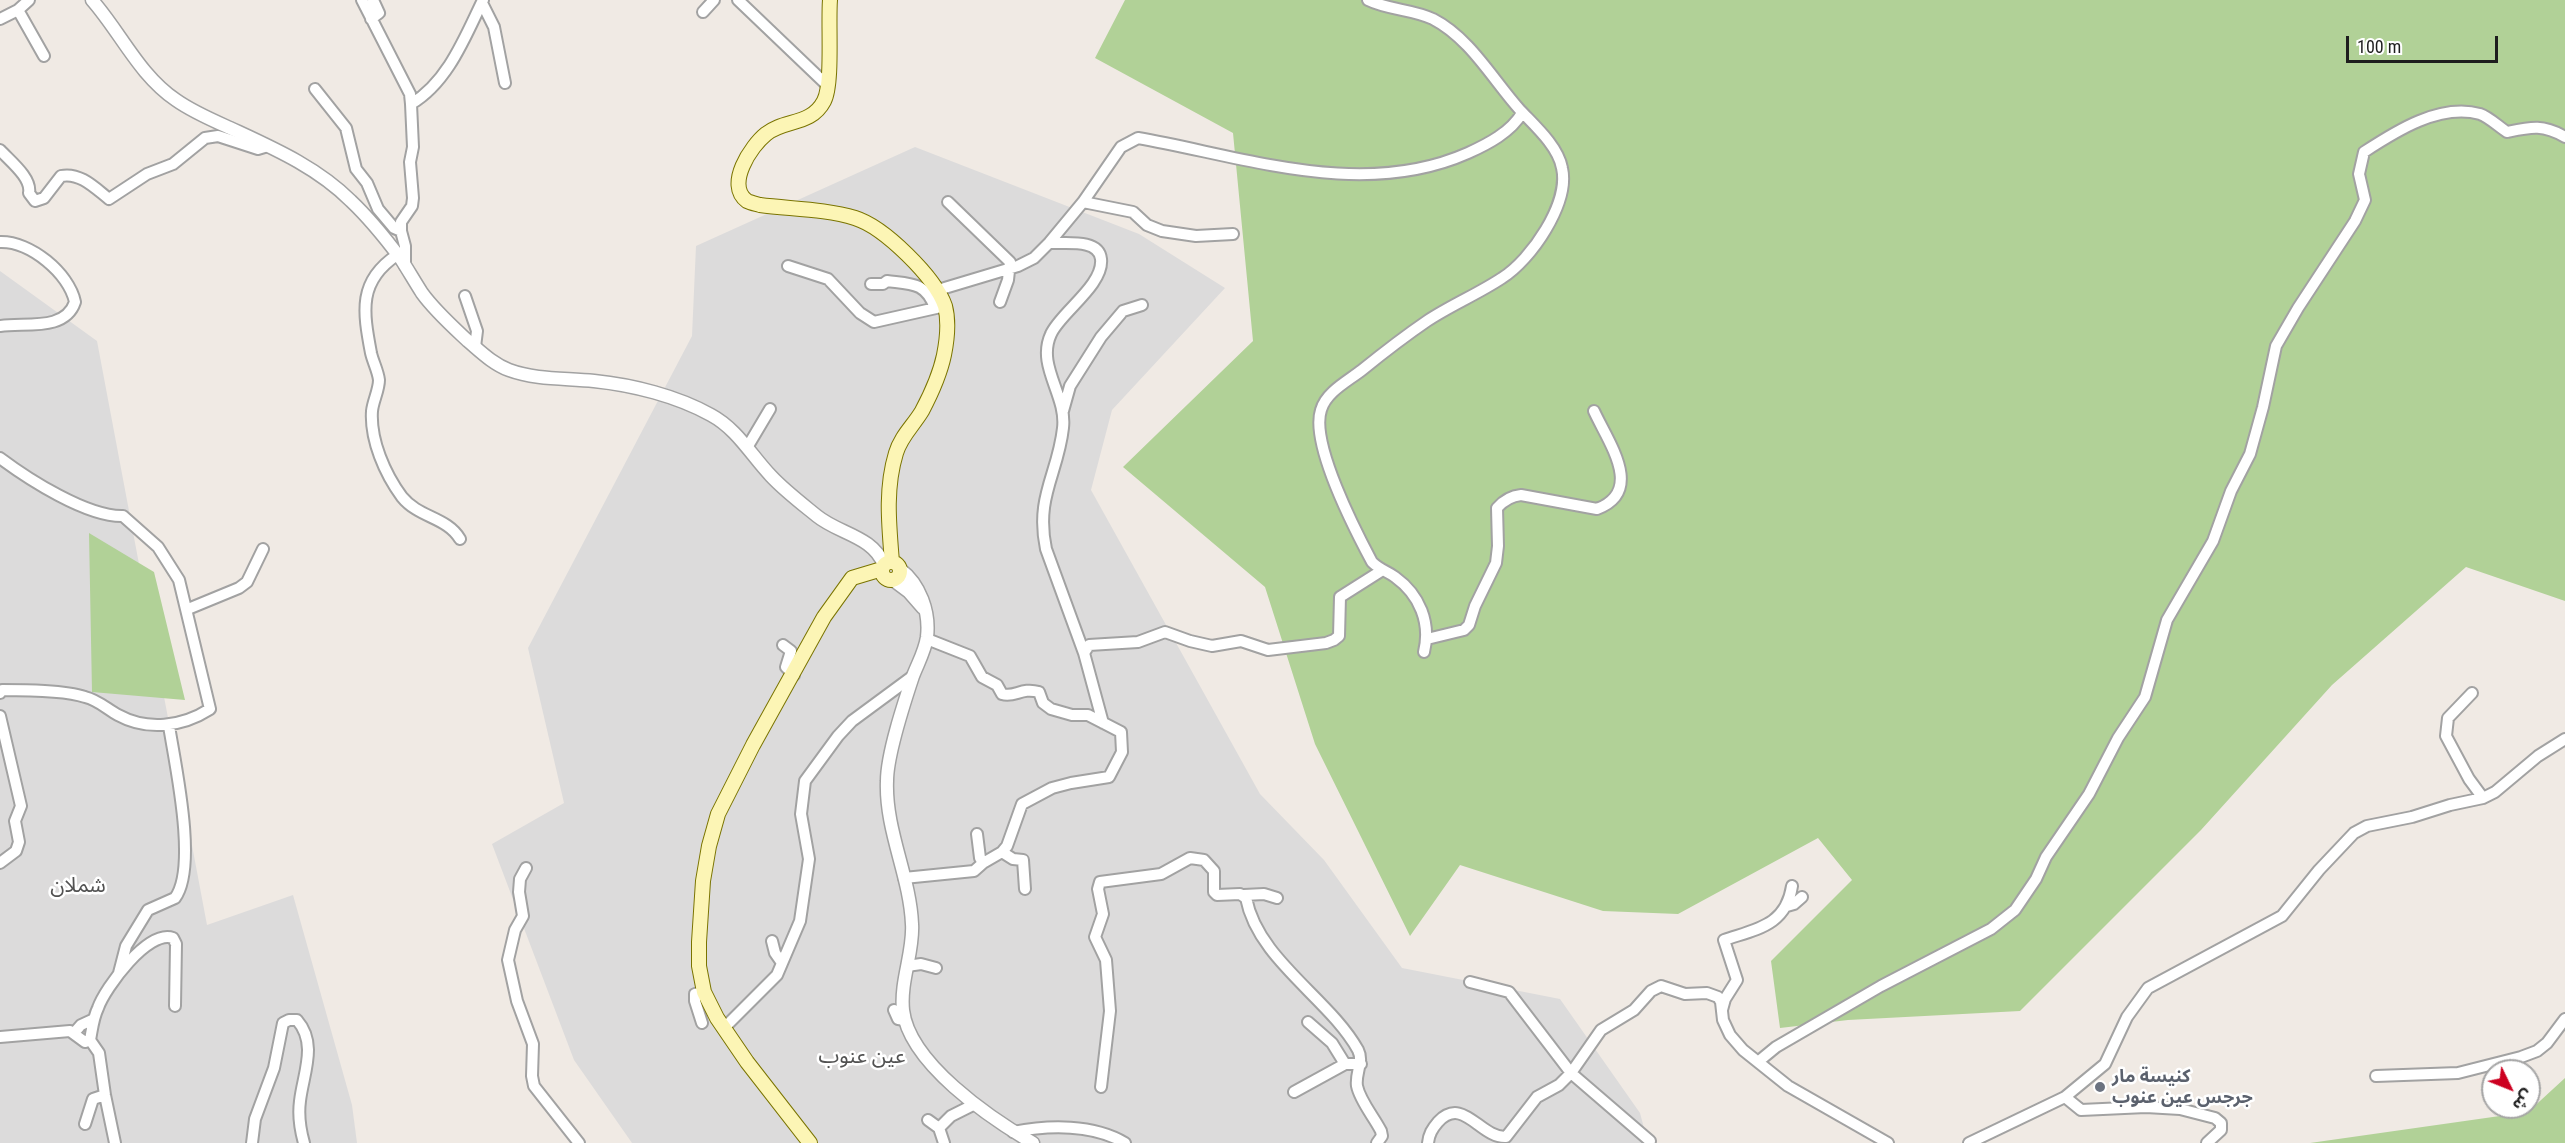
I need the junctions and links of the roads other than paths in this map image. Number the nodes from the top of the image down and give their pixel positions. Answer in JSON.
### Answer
{"nodes":[{"id":1,"x":29,"y":0,"type":"edge"},
{"id":2,"x":92,"y":0,"type":"edge"},
{"id":3,"x":362,"y":0,"type":"edge"},
{"id":4,"x":373,"y":0,"type":"edge"},
{"id":5,"x":714,"y":0,"type":"edge"},
{"id":6,"x":738,"y":0,"type":"edge"},
{"id":7,"x":830,"y":0,"type":"edge"},
{"id":8,"x":1368,"y":0,"type":"edge"},
{"id":9,"x":483,"y":2,"type":"edge"},
{"id":10,"x":18,"y":10,"type":"junction"},
{"id":11,"x":703,"y":12,"type":"dead end"},
{"id":12,"x":0,"y":19,"type":"edge"},
{"id":13,"x":371,"y":19,"type":"junction"},
{"id":14,"x":44,"y":56,"type":"dead end"},
{"id":15,"x":505,"y":83,"type":"dead end"},
{"id":16,"x":828,"y":86,"type":"junction"},
{"id":17,"x":315,"y":89,"type":"dead end"},
{"id":18,"x":411,"y":104,"type":"junction"},
{"id":19,"x":1522,"y":113,"type":"junction"},
{"id":20,"x":2565,"y":136,"type":"edge"},
{"id":21,"x":268,"y":146,"type":"junction"},
{"id":22,"x":0,"y":150,"type":"edge"},
{"id":23,"x":948,"y":202,"type":"dead end"},
{"id":24,"x":1083,"y":202,"type":"junction"},
{"id":25,"x":401,"y":231,"type":"junction"},
{"id":26,"x":1233,"y":234,"type":"dead end"},
{"id":27,"x":0,"y":242,"type":"edge"},
{"id":28,"x":1049,"y":243,"type":"junction"},
{"id":29,"x":397,"y":255,"type":"junction"},
{"id":30,"x":405,"y":266,"type":"junction"},
{"id":31,"x":788,"y":266,"type":"dead end"},
{"id":32,"x":1010,"y":268,"type":"junction"},
{"id":33,"x":871,"y":284,"type":"dead end"},
{"id":34,"x":938,"y":290,"type":"junction"},
{"id":35,"x":465,"y":296,"type":"dead end"},
{"id":36,"x":1000,"y":302,"type":"dead end"},
{"id":37,"x":1142,"y":305,"type":"dead end"},
{"id":38,"x":940,"y":307,"type":"junction"},
{"id":39,"x":0,"y":326,"type":"edge"},
{"id":40,"x":475,"y":347,"type":"junction"},
{"id":41,"x":770,"y":409,"type":"dead end"},
{"id":42,"x":1594,"y":411,"type":"dead end"},
{"id":43,"x":1063,"y":415,"type":"junction"},
{"id":44,"x":748,"y":446,"type":"junction"},
{"id":45,"x":0,"y":458,"type":"edge"},
{"id":46,"x":460,"y":539,"type":"dead end"},
{"id":47,"x":263,"y":549,"type":"dead end"},
{"id":48,"x":889,"y":570,"type":"junction"},
{"id":49,"x":1381,"y":572,"type":"junction"},
{"id":50,"x":188,"y":609,"type":"junction"},
{"id":51,"x":927,"y":639,"type":"junction"},
{"id":52,"x":1427,"y":639,"type":"junction"},
{"id":53,"x":783,"y":645,"type":"dead end"},
{"id":54,"x":1424,"y":652,"type":"dead end"},
{"id":55,"x":1084,"y":654,"type":"junction"},
{"id":56,"x":794,"y":675,"type":"junction"},
{"id":57,"x":913,"y":676,"type":"junction"},
{"id":58,"x":0,"y":693,"type":"edge"},
{"id":59,"x":2472,"y":693,"type":"dead end"},
{"id":60,"x":0,"y":716,"type":"edge"},
{"id":61,"x":1103,"y":723,"type":"junction"},
{"id":62,"x":169,"y":726,"type":"junction"},
{"id":63,"x":2565,"y":739,"type":"edge"},
{"id":64,"x":2483,"y":798,"type":"junction"},
{"id":65,"x":977,"y":834,"type":"dead end"},
{"id":66,"x":1002,"y":852,"type":"junction"},
{"id":67,"x":0,"y":862,"type":"edge"},
{"id":68,"x":983,"y":862,"type":"junction"},
{"id":69,"x":526,"y":868,"type":"dead end"},
{"id":70,"x":904,"y":878,"type":"junction"},
{"id":71,"x":1792,"y":886,"type":"dead end"},
{"id":72,"x":1025,"y":889,"type":"dead end"},
{"id":73,"x":1244,"y":896,"type":"junction"},
{"id":74,"x":1803,"y":897,"type":"dead end"},
{"id":75,"x":1277,"y":898,"type":"dead end"},
{"id":76,"x":1787,"y":906,"type":"junction"},
{"id":77,"x":772,"y":941,"type":"dead end"},
{"id":78,"x":782,"y":963,"type":"junction"},
{"id":79,"x":906,"y":966,"type":"junction"},
{"id":80,"x":936,"y":968,"type":"dead end"},
{"id":81,"x":119,"y":973,"type":"junction"},
{"id":82,"x":1470,"y":982,"type":"dead end"},
{"id":83,"x":704,"y":992,"type":"junction"},
{"id":84,"x":175,"y":1006,"type":"dead end"},
{"id":85,"x":894,"y":1010,"type":"dead end"},
{"id":86,"x":1722,"y":1011,"type":"junction"},
{"id":87,"x":94,"y":1019,"type":"junction"},
{"id":88,"x":2565,"y":1019,"type":"edge"},
{"id":89,"x":905,"y":1020,"type":"junction"},
{"id":90,"x":1308,"y":1022,"type":"dead end"},
{"id":91,"x":702,"y":1023,"type":"dead end"},
{"id":92,"x":724,"y":1028,"type":"junction"},
{"id":93,"x":74,"y":1033,"type":"junction"},
{"id":94,"x":0,"y":1037,"type":"edge"},
{"id":95,"x":90,"y":1040,"type":"junction"},
{"id":96,"x":1759,"y":1061,"type":"junction"},
{"id":97,"x":1345,"y":1064,"type":"junction"},
{"id":98,"x":1361,"y":1064,"type":"junction"},
{"id":99,"x":1571,"y":1074,"type":"junction"},
{"id":100,"x":2376,"y":1076,"type":"dead end"},
{"id":101,"x":1101,"y":1087,"type":"dead end"},
{"id":102,"x":1294,"y":1092,"type":"dead end"},
{"id":103,"x":105,"y":1095,"type":"junction"},
{"id":104,"x":2065,"y":1097,"type":"junction"},
{"id":105,"x":973,"y":1105,"type":"junction"},
{"id":106,"x":927,"y":1120,"type":"dead end"},
{"id":107,"x":85,"y":1124,"type":"dead end"},
{"id":108,"x":939,"y":1128,"type":"junction"},
{"id":109,"x":1013,"y":1132,"type":"junction"},
{"id":110,"x":1509,"y":1140,"type":"edge"},
{"id":111,"x":1650,"y":1141,"type":"dead end"},
{"id":112,"x":116,"y":1143,"type":"edge"},
{"id":113,"x":252,"y":1143,"type":"edge"},
{"id":114,"x":304,"y":1143,"type":"edge"},
{"id":115,"x":579,"y":1143,"type":"edge"},
{"id":116,"x":810,"y":1143,"type":"edge"},
{"id":117,"x":944,"y":1143,"type":"edge"},
{"id":118,"x":1033,"y":1143,"type":"edge"},
{"id":119,"x":1125,"y":1143,"type":"edge"},
{"id":120,"x":1377,"y":1143,"type":"edge"},
{"id":121,"x":1428,"y":1143,"type":"edge"},
{"id":122,"x":1888,"y":1143,"type":"edge"},
{"id":123,"x":1969,"y":1143,"type":"edge"},
{"id":124,"x":2207,"y":1143,"type":"edge"}],
"edges":[{"from":1,"to":10,"type":"street"},
{"from":2,"to":21,"type":"street"},
{"from":3,"to":13,"type":"street"},
{"from":4,"to":13,"type":"street"},
{"from":5,"to":11,"type":"street"},
{"from":6,"to":16,"type":"street"},
{"from":7,"to":16,"type":"main road"},
{"from":8,"to":19,"type":"street"},
{"from":9,"to":15,"type":"street"},
{"from":9,"to":18,"type":"street"},
{"from":10,"to":12,"type":"street"},
{"from":10,"to":14,"type":"street"},
{"from":13,"to":18,"type":"street"},
{"from":16,"to":34,"type":"main road"},
{"from":17,"to":25,"type":"street"},
{"from":18,"to":25,"type":"street"},
{"from":19,"to":24,"type":"street"},
{"from":19,"to":49,"type":"street"},
{"from":20,"to":96,"type":"street"},
{"from":21,"to":22,"type":"street"},
{"from":21,"to":29,"type":"street"},
{"from":23,"to":32,"type":"street"},
{"from":24,"to":26,"type":"street"},
{"from":24,"to":28,"type":"street"},
{"from":25,"to":30,"type":"street"},
{"from":27,"to":39,"type":"street"},
{"from":28,"to":32,"type":"street"},
{"from":28,"to":43,"type":"street"},
{"from":29,"to":30,"type":"street"},
{"from":29,"to":46,"type":"street"},
{"from":30,"to":40,"type":"street"},
{"from":31,"to":38,"type":"street"},
{"from":32,"to":34,"type":"street"},
{"from":32,"to":36,"type":"street"},
{"from":33,"to":38,"type":"street"},
{"from":34,"to":38,"type":"main road"},
{"from":35,"to":40,"type":"street"},
{"from":37,"to":43,"type":"street"},
{"from":38,"to":48,"type":"main road"},
{"from":40,"to":44,"type":"street"},
{"from":41,"to":44,"type":"street"},
{"from":42,"to":52,"type":"street"},
{"from":43,"to":55,"type":"street"},
{"from":44,"to":48,"type":"street"},
{"from":45,"to":50,"type":"street"},
{"from":47,"to":50,"type":"street"},
{"from":48,"to":51,"type":"street"},
{"from":48,"to":56,"type":"main road"},
{"from":49,"to":52,"type":"street"},
{"from":49,"to":55,"type":"street"},
{"from":50,"to":62,"type":"street"},
{"from":51,"to":57,"type":"street"},
{"from":51,"to":61,"type":"street"},
{"from":52,"to":54,"type":"street"},
{"from":53,"to":56,"type":"street"},
{"from":55,"to":61,"type":"street"},
{"from":56,"to":83,"type":"main road"},
{"from":57,"to":70,"type":"street"},
{"from":57,"to":78,"type":"street"},
{"from":58,"to":62,"type":"street"},
{"from":59,"to":64,"type":"street"},
{"from":60,"to":67,"type":"street"},
{"from":61,"to":66,"type":"street"},
{"from":62,"to":81,"type":"street"},
{"from":63,"to":64,"type":"street"},
{"from":64,"to":104,"type":"street"},
{"from":65,"to":68,"type":"street"},
{"from":66,"to":68,"type":"street"},
{"from":66,"to":72,"type":"street"},
{"from":68,"to":70,"type":"street"},
{"from":69,"to":115,"type":"street"},
{"from":70,"to":79,"type":"street"},
{"from":71,"to":76,"type":"street"},
{"from":73,"to":75,"type":"street"},
{"from":73,"to":98,"type":"street"},
{"from":73,"to":101,"type":"street"},
{"from":74,"to":76,"type":"street"},
{"from":76,"to":86,"type":"street"},
{"from":77,"to":78,"type":"street"},
{"from":78,"to":92,"type":"street"},
{"from":79,"to":80,"type":"street"},
{"from":79,"to":89,"type":"street"},
{"from":81,"to":84,"type":"street"},
{"from":81,"to":87,"type":"street"},
{"from":82,"to":99,"type":"street"},
{"from":83,"to":91,"type":"street"},
{"from":83,"to":92,"type":"main road"},
{"from":85,"to":89,"type":"street"},
{"from":86,"to":96,"type":"street"},
{"from":86,"to":99,"type":"street"},
{"from":87,"to":93,"type":"street"},
{"from":87,"to":95,"type":"street"},
{"from":88,"to":100,"type":"street"},
{"from":89,"to":105,"type":"street"},
{"from":90,"to":97,"type":"street"},
{"from":92,"to":116,"type":"main road"},
{"from":93,"to":94,"type":"street"},
{"from":93,"to":95,"type":"street"},
{"from":95,"to":103,"type":"street"},
{"from":96,"to":122,"type":"street"},
{"from":97,"to":98,"type":"street"},
{"from":97,"to":102,"type":"street"},
{"from":98,"to":120,"type":"street"},
{"from":99,"to":110,"type":"street"},
{"from":99,"to":111,"type":"street"},
{"from":103,"to":107,"type":"street"},
{"from":103,"to":112,"type":"street"},
{"from":104,"to":123,"type":"street"},
{"from":104,"to":124,"type":"street"},
{"from":105,"to":108,"type":"street"},
{"from":105,"to":109,"type":"street"},
{"from":106,"to":108,"type":"street"},
{"from":108,"to":117,"type":"street"},
{"from":109,"to":118,"type":"street"},
{"from":109,"to":119,"type":"street"},
{"from":110,"to":121,"type":"street"},
{"from":113,"to":114,"type":"street"}]}
